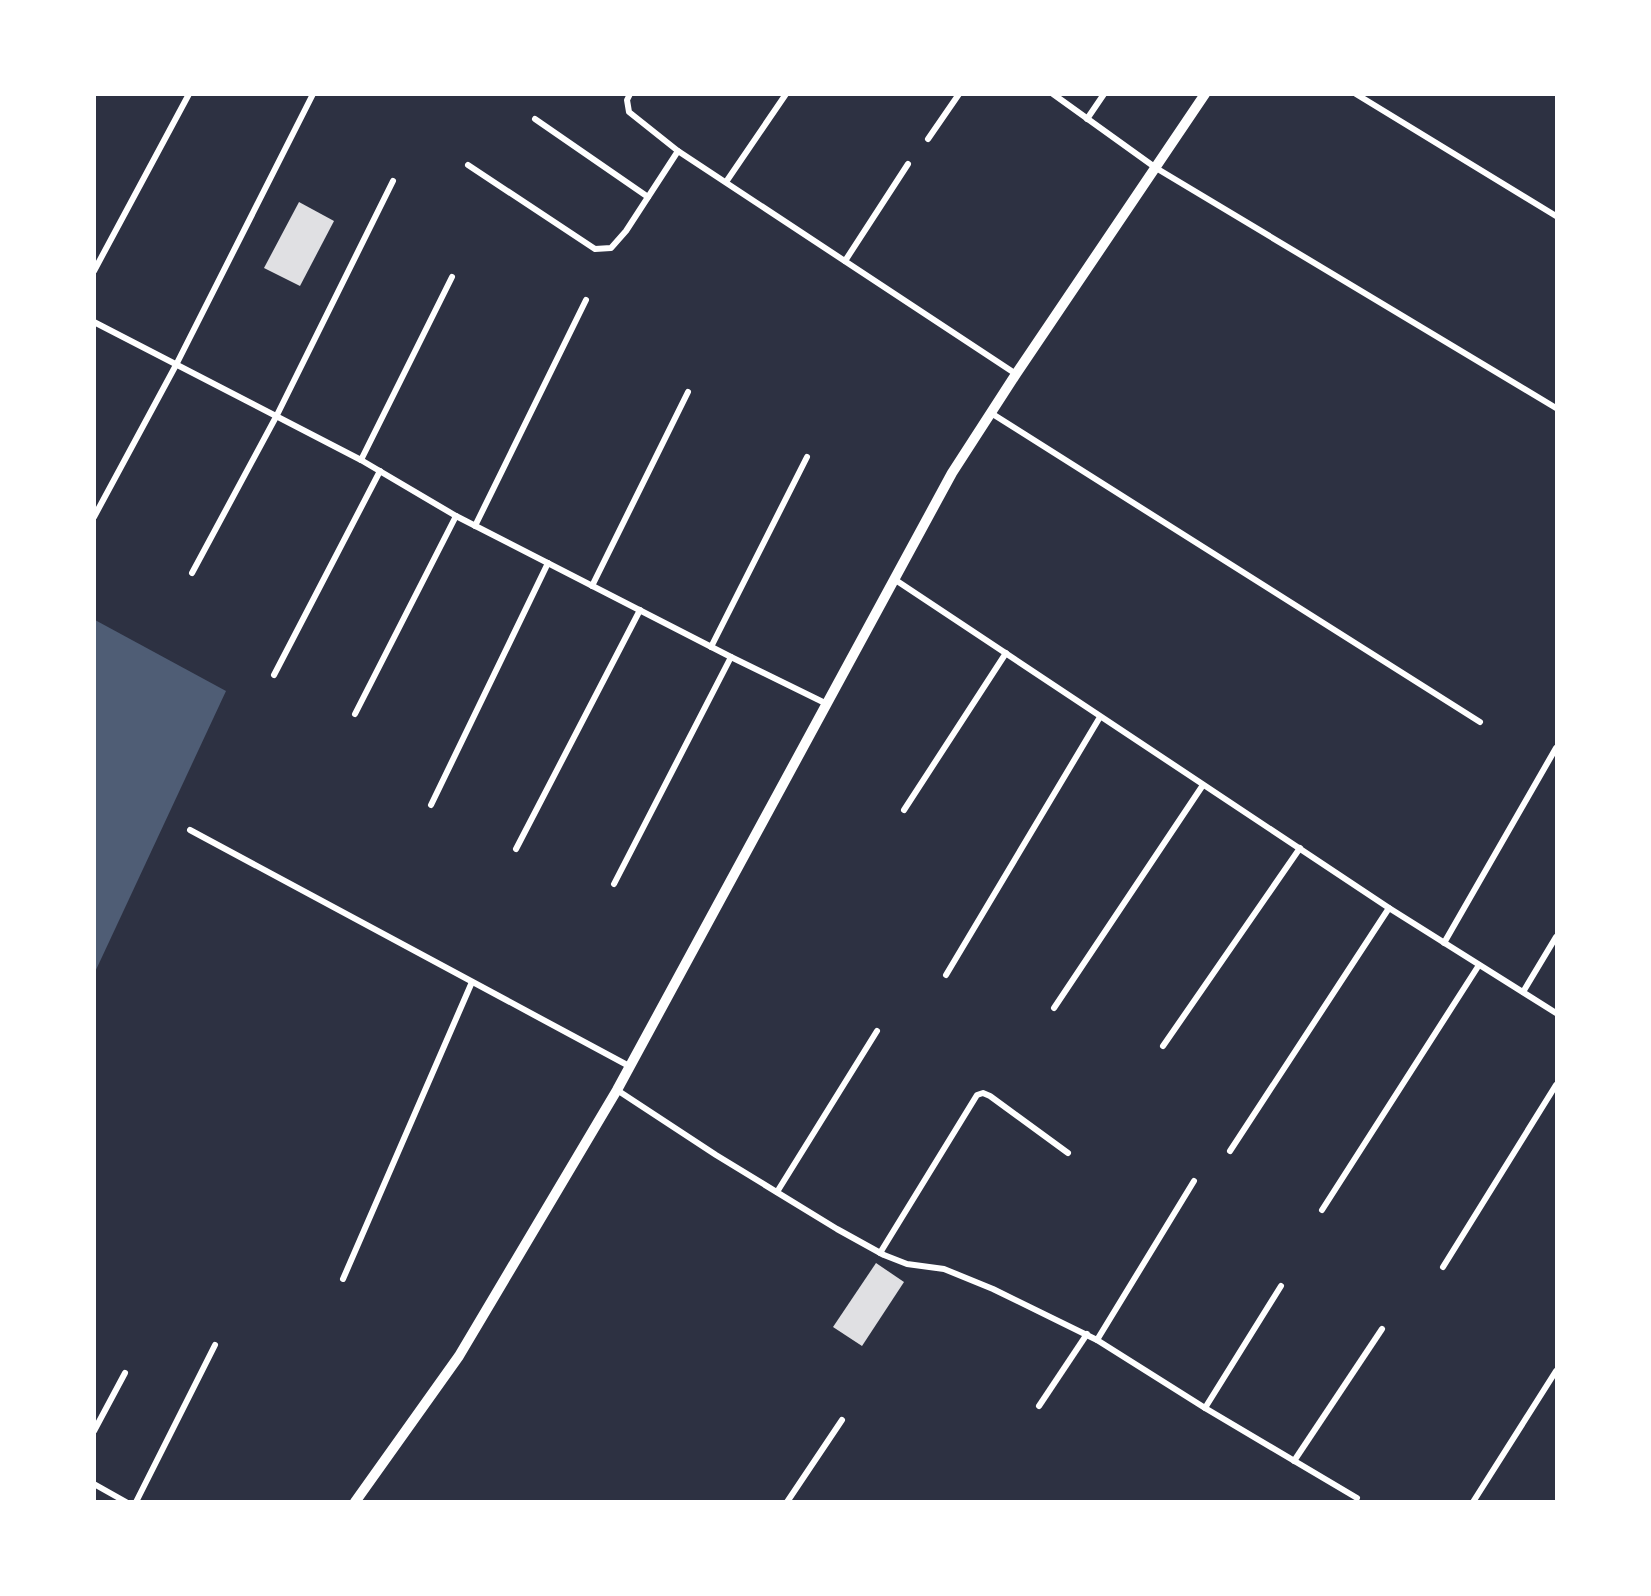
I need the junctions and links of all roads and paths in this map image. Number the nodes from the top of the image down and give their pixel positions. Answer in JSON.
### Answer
{"nodes":[{"id":1,"x":189,"y":94,"type":"edge"},
{"id":2,"x":313,"y":94,"type":"edge"},
{"id":3,"x":630,"y":94,"type":"edge"},
{"id":4,"x":786,"y":94,"type":"edge"},
{"id":5,"x":960,"y":94,"type":"edge"},
{"id":6,"x":1053,"y":94,"type":"edge"},
{"id":7,"x":1104,"y":94,"type":"edge"},
{"id":8,"x":1205,"y":94,"type":"edge"},
{"id":9,"x":1356,"y":94,"type":"edge"},
{"id":10,"x":535,"y":119,"type":"dead end"},
{"id":11,"x":1087,"y":119,"type":"junction"},
{"id":12,"x":928,"y":139,"type":"dead end"},
{"id":13,"x":678,"y":151,"type":"junction"},
{"id":14,"x":908,"y":164,"type":"dead end"},
{"id":15,"x":468,"y":165,"type":"dead end"},
{"id":16,"x":1156,"y":168,"type":"junction"},
{"id":17,"x":393,"y":181,"type":"dead end"},
{"id":18,"x":726,"y":182,"type":"junction"},
{"id":19,"x":648,"y":197,"type":"junction"},
{"id":20,"x":1557,"y":216,"type":"edge"},
{"id":21,"x":845,"y":261,"type":"junction"},
{"id":22,"x":94,"y":271,"type":"edge"},
{"id":23,"x":452,"y":278,"type":"dead end"},
{"id":24,"x":586,"y":300,"type":"dead end"},
{"id":25,"x":94,"y":322,"type":"edge"},
{"id":26,"x":176,"y":365,"type":"junction"},
{"id":27,"x":1016,"y":374,"type":"junction"},
{"id":28,"x":687,"y":393,"type":"dead end"},
{"id":29,"x":1557,"y":408,"type":"edge"},
{"id":30,"x":991,"y":413,"type":"junction"},
{"id":31,"x":277,"y":415,"type":"junction"},
{"id":32,"x":807,"y":458,"type":"dead end"},
{"id":33,"x":361,"y":460,"type":"junction"},
{"id":34,"x":380,"y":471,"type":"junction"},
{"id":35,"x":456,"y":516,"type":"junction"},
{"id":36,"x":94,"y":517,"type":"edge"},
{"id":37,"x":475,"y":526,"type":"junction"},
{"id":38,"x":548,"y":563,"type":"junction"},
{"id":39,"x":192,"y":573,"type":"dead end"},
{"id":40,"x":894,"y":579,"type":"junction"},
{"id":41,"x":592,"y":586,"type":"junction"},
{"id":42,"x":640,"y":610,"type":"junction"},
{"id":43,"x":711,"y":647,"type":"junction"},
{"id":44,"x":1006,"y":653,"type":"junction"},
{"id":45,"x":731,"y":657,"type":"junction"},
{"id":46,"x":274,"y":675,"type":"dead end"},
{"id":47,"x":827,"y":704,"type":"junction"},
{"id":48,"x":355,"y":714,"type":"dead end"},
{"id":49,"x":1100,"y":717,"type":"junction"},
{"id":50,"x":1480,"y":722,"type":"dead end"},
{"id":51,"x":1557,"y":748,"type":"edge"},
{"id":52,"x":1203,"y":785,"type":"junction"},
{"id":53,"x":431,"y":805,"type":"dead end"},
{"id":54,"x":904,"y":810,"type":"dead end"},
{"id":55,"x":189,"y":831,"type":"dead end"},
{"id":56,"x":1300,"y":848,"type":"junction"},
{"id":57,"x":516,"y":849,"type":"dead end"},
{"id":58,"x":614,"y":884,"type":"dead end"},
{"id":59,"x":1389,"y":908,"type":"junction"},
{"id":60,"x":1557,"y":938,"type":"edge"},
{"id":61,"x":1444,"y":943,"type":"junction"},
{"id":62,"x":1479,"y":965,"type":"junction"},
{"id":63,"x":946,"y":975,"type":"dead end"},
{"id":64,"x":472,"y":982,"type":"junction"},
{"id":65,"x":1523,"y":992,"type":"junction"},
{"id":66,"x":1054,"y":1008,"type":"dead end"},
{"id":67,"x":1557,"y":1013,"type":"edge"},
{"id":68,"x":877,"y":1031,"type":"dead end"},
{"id":69,"x":1163,"y":1046,"type":"dead end"},
{"id":70,"x":629,"y":1066,"type":"junction"},
{"id":71,"x":1557,"y":1085,"type":"edge"},
{"id":72,"x":617,"y":1090,"type":"junction"},
{"id":73,"x":1230,"y":1151,"type":"dead end"},
{"id":74,"x":1068,"y":1153,"type":"dead end"},
{"id":75,"x":1194,"y":1181,"type":"dead end"},
{"id":76,"x":777,"y":1192,"type":"junction"},
{"id":77,"x":1322,"y":1210,"type":"dead end"},
{"id":78,"x":880,"y":1253,"type":"junction"},
{"id":79,"x":1443,"y":1267,"type":"dead end"},
{"id":80,"x":343,"y":1279,"type":"dead end"},
{"id":81,"x":1281,"y":1286,"type":"dead end"},
{"id":82,"x":1382,"y":1329,"type":"dead end"},
{"id":83,"x":1087,"y":1334,"type":"junction"},
{"id":84,"x":1097,"y":1340,"type":"junction"},
{"id":85,"x":215,"y":1345,"type":"dead end"},
{"id":86,"x":1557,"y":1371,"type":"edge"},
{"id":87,"x":125,"y":1373,"type":"dead end"},
{"id":88,"x":1040,"y":1406,"type":"dead end"},
{"id":89,"x":1205,"y":1408,"type":"junction"},
{"id":90,"x":842,"y":1420,"type":"dead end"},
{"id":91,"x":94,"y":1431,"type":"edge"},
{"id":92,"x":1294,"y":1461,"type":"junction"},
{"id":93,"x":94,"y":1484,"type":"edge"},
{"id":94,"x":1357,"y":1498,"type":"dead end"},
{"id":95,"x":126,"y":1502,"type":"edge"},
{"id":96,"x":136,"y":1502,"type":"edge"},
{"id":97,"x":355,"y":1502,"type":"edge"},
{"id":98,"x":787,"y":1502,"type":"edge"},
{"id":99,"x":1473,"y":1502,"type":"edge"}],
"edges":[{"from":1,"to":22,"type":"street"},
{"from":2,"to":26,"type":"street"},
{"from":3,"to":13,"type":"street"},
{"from":4,"to":18,"type":"street"},
{"from":5,"to":12,"type":"street"},
{"from":6,"to":11,"type":"street"},
{"from":7,"to":11,"type":"street"},
{"from":8,"to":16,"type":"street"},
{"from":9,"to":20,"type":"street"},
{"from":10,"to":19,"type":"street"},
{"from":11,"to":16,"type":"street"},
{"from":13,"to":18,"type":"street"},
{"from":13,"to":19,"type":"street"},
{"from":14,"to":21,"type":"street"},
{"from":15,"to":19,"type":"street"},
{"from":16,"to":27,"type":"street"},
{"from":16,"to":29,"type":"street"},
{"from":17,"to":31,"type":"street"},
{"from":18,"to":21,"type":"street"},
{"from":21,"to":27,"type":"street"},
{"from":23,"to":33,"type":"street"},
{"from":24,"to":37,"type":"street"},
{"from":25,"to":26,"type":"street"},
{"from":26,"to":31,"type":"street"},
{"from":26,"to":36,"type":"street"},
{"from":27,"to":30,"type":"street"},
{"from":28,"to":41,"type":"street"},
{"from":30,"to":40,"type":"street"},
{"from":30,"to":50,"type":"street"},
{"from":31,"to":33,"type":"street"},
{"from":31,"to":39,"type":"street"},
{"from":32,"to":43,"type":"street"},
{"from":33,"to":34,"type":"street"},
{"from":34,"to":35,"type":"street"},
{"from":34,"to":46,"type":"street"},
{"from":35,"to":37,"type":"street"},
{"from":35,"to":48,"type":"street"},
{"from":37,"to":38,"type":"street"},
{"from":38,"to":41,"type":"street"},
{"from":38,"to":53,"type":"street"},
{"from":40,"to":44,"type":"street"},
{"from":40,"to":47,"type":"street"},
{"from":41,"to":42,"type":"street"},
{"from":42,"to":43,"type":"street"},
{"from":42,"to":57,"type":"street"},
{"from":43,"to":45,"type":"street"},
{"from":44,"to":49,"type":"street"},
{"from":44,"to":54,"type":"street"},
{"from":45,"to":47,"type":"street"},
{"from":45,"to":58,"type":"street"},
{"from":47,"to":70,"type":"street"},
{"from":49,"to":52,"type":"street"},
{"from":49,"to":63,"type":"street"},
{"from":51,"to":61,"type":"street"},
{"from":52,"to":56,"type":"street"},
{"from":52,"to":66,"type":"street"},
{"from":55,"to":64,"type":"street"},
{"from":56,"to":59,"type":"street"},
{"from":56,"to":69,"type":"street"},
{"from":59,"to":61,"type":"street"},
{"from":59,"to":73,"type":"street"},
{"from":60,"to":65,"type":"street"},
{"from":61,"to":62,"type":"street"},
{"from":62,"to":65,"type":"street"},
{"from":62,"to":77,"type":"street"},
{"from":64,"to":70,"type":"street"},
{"from":64,"to":80,"type":"street"},
{"from":65,"to":67,"type":"street"},
{"from":68,"to":76,"type":"street"},
{"from":70,"to":72,"type":"street"},
{"from":71,"to":79,"type":"street"},
{"from":72,"to":76,"type":"street"},
{"from":72,"to":97,"type":"street"},
{"from":74,"to":78,"type":"street"},
{"from":75,"to":84,"type":"street"},
{"from":76,"to":78,"type":"street"},
{"from":78,"to":83,"type":"street"},
{"from":81,"to":89,"type":"street"},
{"from":82,"to":92,"type":"street"},
{"from":83,"to":84,"type":"street"},
{"from":83,"to":88,"type":"street"},
{"from":84,"to":89,"type":"street"},
{"from":85,"to":96,"type":"street"},
{"from":86,"to":99,"type":"street"},
{"from":87,"to":91,"type":"street"},
{"from":89,"to":92,"type":"street"},
{"from":90,"to":98,"type":"street"},
{"from":92,"to":94,"type":"street"},
{"from":93,"to":95,"type":"street"}]}
